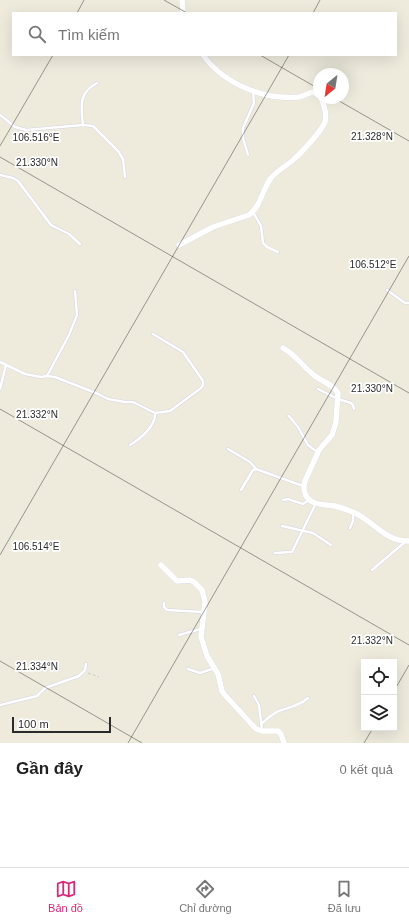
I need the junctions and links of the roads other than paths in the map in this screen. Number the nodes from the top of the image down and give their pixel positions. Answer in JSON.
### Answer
{"nodes":[{"id":1,"x":182,"y":0,"type":"edge"},
{"id":2,"x":183,"y":12,"type":"edge"},
{"id":3,"x":204,"y":56,"type":"edge"},
{"id":4,"x":97,"y":84,"type":"dead end"},
{"id":5,"x":253,"y":91,"type":"junction"},
{"id":6,"x":313,"y":92,"type":"edge"},
{"id":7,"x":323,"y":104,"type":"edge"},
{"id":8,"x":0,"y":115,"type":"edge"},
{"id":9,"x":83,"y":125,"type":"junction"},
{"id":10,"x":248,"y":155,"type":"dead end"},
{"id":11,"x":0,"y":175,"type":"edge"},
{"id":12,"x":125,"y":177,"type":"dead end"},
{"id":13,"x":253,"y":212,"type":"junction"},
{"id":14,"x":80,"y":244,"type":"dead end"},
{"id":15,"x":179,"y":245,"type":"dead end"},
{"id":16,"x":278,"y":252,"type":"dead end"},
{"id":17,"x":387,"y":290,"type":"dead end"},
{"id":18,"x":75,"y":291,"type":"dead end"},
{"id":19,"x":409,"y":303,"type":"edge"},
{"id":20,"x":153,"y":334,"type":"dead end"},
{"id":21,"x":283,"y":348,"type":"dead end"},
{"id":22,"x":0,"y":362,"type":"edge"},
{"id":23,"x":6,"y":365,"type":"junction"},
{"id":24,"x":47,"y":376,"type":"junction"},
{"id":25,"x":0,"y":389,"type":"edge"},
{"id":26,"x":318,"y":389,"type":"dead end"},
{"id":27,"x":338,"y":400,"type":"junction"},
{"id":28,"x":354,"y":409,"type":"dead end"},
{"id":29,"x":155,"y":413,"type":"junction"},
{"id":30,"x":289,"y":416,"type":"dead end"},
{"id":31,"x":130,"y":445,"type":"dead end"},
{"id":32,"x":228,"y":449,"type":"dead end"},
{"id":33,"x":318,"y":453,"type":"junction"},
{"id":34,"x":256,"y":468,"type":"junction"},
{"id":35,"x":304,"y":486,"type":"junction"},
{"id":36,"x":241,"y":490,"type":"dead end"},
{"id":37,"x":283,"y":500,"type":"dead end"},
{"id":38,"x":309,"y":500,"type":"junction"},
{"id":39,"x":317,"y":503,"type":"junction"},
{"id":40,"x":353,"y":512,"type":"junction"},
{"id":41,"x":282,"y":526,"type":"dead end"},
{"id":42,"x":350,"y":528,"type":"dead end"},
{"id":43,"x":302,"y":530,"type":"junction"},
{"id":44,"x":407,"y":541,"type":"edge"},
{"id":45,"x":331,"y":545,"type":"dead end"},
{"id":46,"x":275,"y":553,"type":"dead end"},
{"id":47,"x":161,"y":565,"type":"dead end"},
{"id":48,"x":372,"y":570,"type":"dead end"},
{"id":49,"x":164,"y":603,"type":"dead end"},
{"id":50,"x":204,"y":612,"type":"junction"},
{"id":51,"x":201,"y":629,"type":"junction"},
{"id":52,"x":179,"y":636,"type":"dead end"},
{"id":53,"x":86,"y":664,"type":"dead end"},
{"id":54,"x":216,"y":668,"type":"junction"},
{"id":55,"x":188,"y":669,"type":"dead end"},
{"id":56,"x":254,"y":696,"type":"dead end"},
{"id":57,"x":308,"y":698,"type":"dead end"},
{"id":58,"x":0,"y":705,"type":"edge"},
{"id":59,"x":261,"y":724,"type":"junction"},
{"id":60,"x":262,"y":731,"type":"junction"},
{"id":61,"x":284,"y":743,"type":"edge"}],
"edges":[{"from":1,"to":2,"type":"street"},
{"from":3,"to":5,"type":"street"},
{"from":4,"to":9,"type":"lane"},
{"from":5,"to":6,"type":"street"},
{"from":5,"to":10,"type":"lane"},
{"from":7,"to":13,"type":"street"},
{"from":8,"to":9,"type":"lane"},
{"from":9,"to":12,"type":"lane"},
{"from":11,"to":14,"type":"lane"},
{"from":13,"to":15,"type":"street"},
{"from":13,"to":16,"type":"lane"},
{"from":17,"to":19,"type":"lane"},
{"from":18,"to":24,"type":"lane"},
{"from":20,"to":29,"type":"lane"},
{"from":21,"to":27,"type":"street"},
{"from":22,"to":23,"type":"lane"},
{"from":23,"to":24,"type":"lane"},
{"from":23,"to":25,"type":"lane"},
{"from":24,"to":29,"type":"lane"},
{"from":26,"to":27,"type":"lane"},
{"from":27,"to":28,"type":"lane"},
{"from":27,"to":33,"type":"street"},
{"from":29,"to":31,"type":"lane"},
{"from":30,"to":33,"type":"lane"},
{"from":32,"to":34,"type":"lane"},
{"from":33,"to":35,"type":"street"},
{"from":34,"to":35,"type":"lane"},
{"from":34,"to":36,"type":"lane"},
{"from":35,"to":38,"type":"street"},
{"from":37,"to":38,"type":"lane"},
{"from":38,"to":39,"type":"street"},
{"from":39,"to":40,"type":"street"},
{"from":39,"to":43,"type":"lane"},
{"from":40,"to":42,"type":"lane"},
{"from":40,"to":44,"type":"street"},
{"from":41,"to":43,"type":"lane"},
{"from":43,"to":45,"type":"lane"},
{"from":43,"to":46,"type":"lane"},
{"from":44,"to":48,"type":"lane"},
{"from":47,"to":50,"type":"street"},
{"from":49,"to":50,"type":"lane"},
{"from":50,"to":51,"type":"street"},
{"from":51,"to":52,"type":"lane"},
{"from":51,"to":54,"type":"street"},
{"from":53,"to":58,"type":"lane"},
{"from":54,"to":55,"type":"lane"},
{"from":54,"to":60,"type":"street"},
{"from":56,"to":59,"type":"lane"},
{"from":57,"to":59,"type":"lane"},
{"from":59,"to":60,"type":"lane"},
{"from":60,"to":61,"type":"street"}]}
